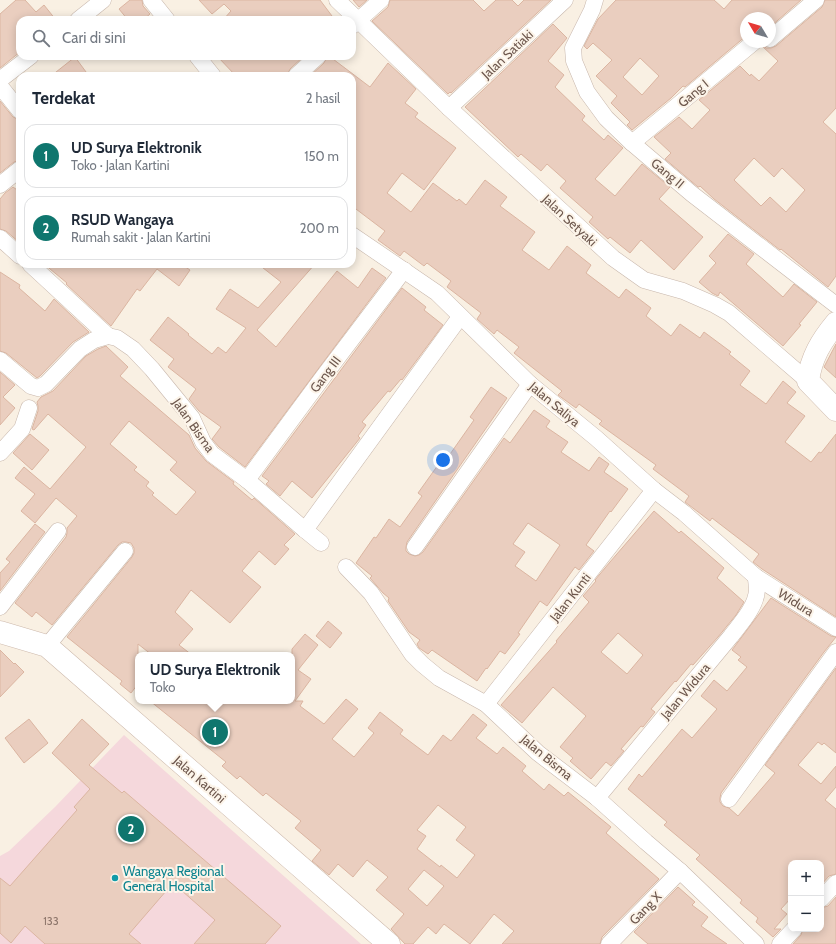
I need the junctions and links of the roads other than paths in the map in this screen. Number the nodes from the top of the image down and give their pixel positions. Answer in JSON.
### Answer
{"nodes":[{"id":1,"x":104,"y":0,"type":"edge"},
{"id":2,"x":151,"y":0,"type":"edge"},
{"id":3,"x":338,"y":0,"type":"edge"},
{"id":4,"x":381,"y":0,"type":"edge"},
{"id":5,"x":565,"y":0,"type":"edge"},
{"id":6,"x":595,"y":0,"type":"edge"},
{"id":7,"x":816,"y":0,"type":"edge"},
{"id":8,"x":83,"y":16,"type":"edge"},
{"id":9,"x":164,"y":16,"type":"edge"},
{"id":10,"x":350,"y":16,"type":"edge"},
{"id":11,"x":356,"y":22,"type":"edge"},
{"id":12,"x":356,"y":24,"type":"edge"},
{"id":13,"x":776,"y":34,"type":"edge"},
{"id":14,"x":748,"y":48,"type":"edge"},
{"id":15,"x":26,"y":60,"type":"edge"},
{"id":16,"x":200,"y":60,"type":"edge"},
{"id":17,"x":314,"y":60,"type":"edge"},
{"id":18,"x":210,"y":72,"type":"edge"},
{"id":19,"x":300,"y":72,"type":"edge"},
{"id":20,"x":1,"y":82,"type":"edge"},
{"id":21,"x":16,"y":104,"type":"edge"},
{"id":22,"x":449,"y":108,"type":"junction"},
{"id":23,"x":632,"y":143,"type":"junction"},
{"id":24,"x":16,"y":172,"type":"edge"},
{"id":25,"x":0,"y":185,"type":"edge"},
{"id":26,"x":0,"y":238,"type":"edge"},
{"id":27,"x":356,"y":238,"type":"edge"},
{"id":28,"x":16,"y":252,"type":"edge"},
{"id":29,"x":34,"y":268,"type":"edge"},
{"id":30,"x":404,"y":270,"type":"junction"},
{"id":31,"x":836,"y":305,"type":"edge"},
{"id":32,"x":460,"y":317,"type":"junction"},
{"id":33,"x":836,"y":323,"type":"edge"},
{"id":34,"x":108,"y":336,"type":"junction"},
{"id":35,"x":0,"y":360,"type":"edge"},
{"id":36,"x":808,"y":381,"type":"junction"},
{"id":37,"x":530,"y":384,"type":"junction"},
{"id":38,"x":29,"y":408,"type":"dead end"},
{"id":39,"x":836,"y":410,"type":"edge"},
{"id":40,"x":0,"y":453,"type":"edge"},
{"id":41,"x":247,"y":480,"type":"junction"},
{"id":42,"x":654,"y":490,"type":"junction"},
{"id":43,"x":305,"y":530,"type":"junction"},
{"id":44,"x":58,"y":531,"type":"dead end"},
{"id":45,"x":322,"y":543,"type":"dead end"},
{"id":46,"x":415,"y":547,"type":"dead end"},
{"id":47,"x":125,"y":551,"type":"dead end"},
{"id":48,"x":346,"y":567,"type":"dead end"},
{"id":49,"x":756,"y":577,"type":"junction"},
{"id":50,"x":0,"y":607,"type":"edge"},
{"id":51,"x":836,"y":628,"type":"edge"},
{"id":52,"x":0,"y":632,"type":"edge"},
{"id":53,"x":47,"y":646,"type":"junction"},
{"id":54,"x":836,"y":652,"type":"edge"},
{"id":55,"x":486,"y":704,"type":"junction"},
{"id":56,"x":597,"y":798,"type":"junction"},
{"id":57,"x":729,"y":799,"type":"dead end"},
{"id":58,"x":680,"y":871,"type":"junction"},
{"id":59,"x":836,"y":883,"type":"edge"},
{"id":60,"x":824,"y":896,"type":"edge"},
{"id":61,"x":791,"y":932,"type":"edge"},
{"id":62,"x":389,"y":944,"type":"edge"},
{"id":63,"x":609,"y":944,"type":"edge"},
{"id":64,"x":756,"y":944,"type":"edge"},
{"id":65,"x":780,"y":944,"type":"edge"}],
"edges":[{"from":1,"to":8,"type":"street"},
{"from":2,"to":9,"type":"street"},
{"from":3,"to":10,"type":"street","name":"Jalan Setyaki"},
{"from":4,"to":11,"type":"street"},
{"from":5,"to":22,"type":"street","name":"Jalan Satiaki"},
{"from":6,"to":23,"type":"street","name":"Gang II"},
{"from":7,"to":13,"type":"street"},
{"from":12,"to":22,"type":"street","name":"Jalan Setyaki"},
{"from":14,"to":23,"type":"street","name":"Gang I"},
{"from":15,"to":20,"type":"street"},
{"from":16,"to":18,"type":"street"},
{"from":17,"to":19,"type":"street"},
{"from":20,"to":21,"type":"street"},
{"from":22,"to":36,"type":"street","name":"Jalan Setyaki"},
{"from":23,"to":31,"type":"street","name":"Gang II"},
{"from":24,"to":25,"type":"street"},
{"from":26,"to":28,"type":"street"},
{"from":27,"to":30,"type":"street","name":"Jalan Saliya"},
{"from":29,"to":34,"type":"street","name":"Jalan Bisma"},
{"from":30,"to":32,"type":"street","name":"Jalan Saliya"},
{"from":30,"to":41,"type":"street","name":"Gang III"},
{"from":32,"to":37,"type":"street","name":"Jalan Saliya"},
{"from":32,"to":43,"type":"street"},
{"from":33,"to":36,"type":"main road"},
{"from":34,"to":35,"type":"street"},
{"from":34,"to":41,"type":"street","name":"Jalan Bisma"},
{"from":36,"to":39,"type":"main road"},
{"from":37,"to":42,"type":"street","name":"Jalan Saliya"},
{"from":37,"to":46,"type":"street"},
{"from":38,"to":40,"type":"street"},
{"from":41,"to":43,"type":"street","name":"Jalan Bisma"},
{"from":42,"to":49,"type":"street","name":"Jalan Saliya"},
{"from":42,"to":55,"type":"street","name":"Jalan Kunti"},
{"from":43,"to":45,"type":"street","name":"Jalan Bisma"},
{"from":44,"to":50,"type":"street"},
{"from":47,"to":53,"type":"street"},
{"from":48,"to":55,"type":"street","name":"Jalan Bisma"},
{"from":49,"to":51,"type":"street","name":"Widura"},
{"from":49,"to":56,"type":"street","name":"Jalan Widura"},
{"from":52,"to":53,"type":"main road","name":"Jalan Kartini"},
{"from":53,"to":62,"type":"main road","name":"Jalan Kartini"},
{"from":54,"to":57,"type":"street"},
{"from":55,"to":56,"type":"street","name":"Jalan Bisma"},
{"from":56,"to":58,"type":"street","name":"Jalan Bisma"},
{"from":58,"to":63,"type":"street","name":"Gang X"},
{"from":58,"to":64,"type":"street","name":"Jalan Bisma"},
{"from":59,"to":60,"type":"street"},
{"from":61,"to":65,"type":"street"}]}
